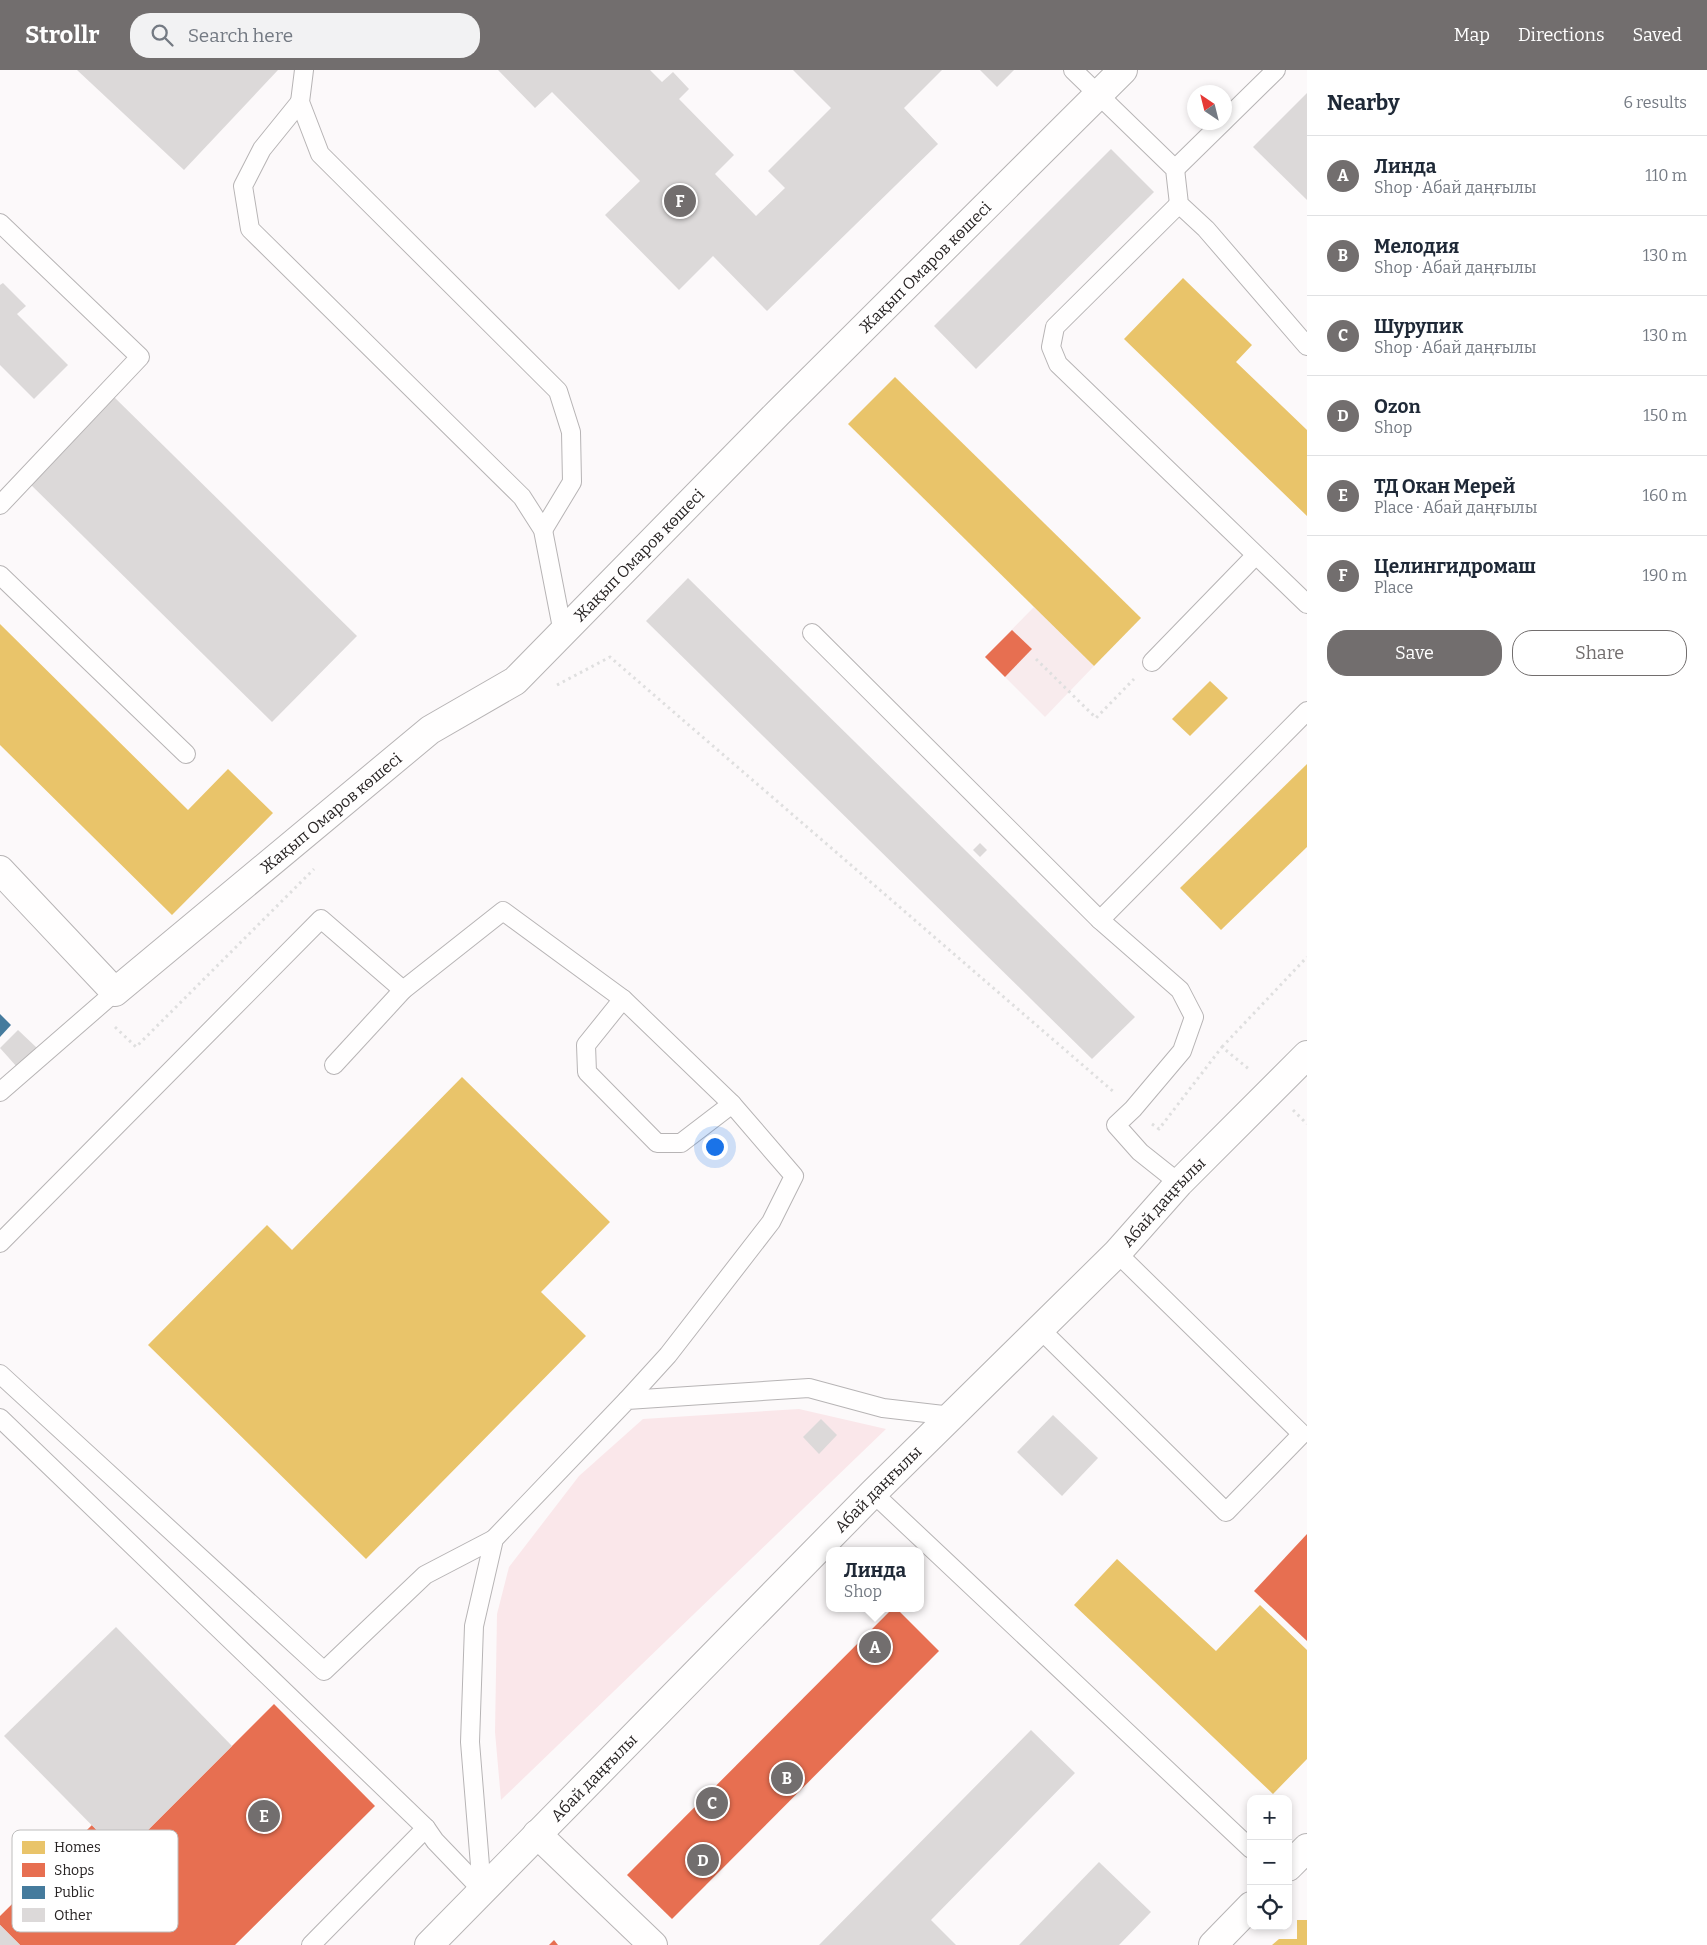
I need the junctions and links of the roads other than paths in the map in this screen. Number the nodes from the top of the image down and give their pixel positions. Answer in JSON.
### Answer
{"nodes":[{"id":1,"x":304,"y":70,"type":"edge"},
{"id":2,"x":1073,"y":70,"type":"edge"},
{"id":3,"x":1123,"y":70,"type":"edge"},
{"id":4,"x":1276,"y":70,"type":"edge"},
{"id":5,"x":1098,"y":94,"type":"junction"},
{"id":6,"x":300,"y":102,"type":"junction"},
{"id":7,"x":1232,"y":114,"type":"edge"},
{"id":8,"x":1216,"y":130,"type":"edge"},
{"id":9,"x":1175,"y":169,"type":"junction"},
{"id":10,"x":1179,"y":204,"type":"junction"},
{"id":11,"x":0,"y":222,"type":"edge"},
{"id":12,"x":1307,"y":346,"type":"edge"},
{"id":13,"x":0,"y":505,"type":"edge"},
{"id":14,"x":543,"y":530,"type":"junction"},
{"id":15,"x":1255,"y":556,"type":"junction"},
{"id":16,"x":0,"y":575,"type":"edge"},
{"id":17,"x":1307,"y":604,"type":"edge"},
{"id":18,"x":563,"y":633,"type":"junction"},
{"id":19,"x":812,"y":633,"type":"dead end"},
{"id":20,"x":1152,"y":662,"type":"road end"},
{"id":21,"x":1307,"y":711,"type":"edge"},
{"id":22,"x":186,"y":754,"type":"dead end"},
{"id":23,"x":0,"y":870,"type":"edge"},
{"id":24,"x":1100,"y":920,"type":"junction"},
{"id":25,"x":403,"y":990,"type":"junction"},
{"id":26,"x":623,"y":999,"type":"junction"},
{"id":27,"x":105,"y":1000,"type":"junction"},
{"id":28,"x":1307,"y":1055,"type":"edge"},
{"id":29,"x":334,"y":1065,"type":"dead end"},
{"id":30,"x":0,"y":1092,"type":"edge"},
{"id":31,"x":732,"y":1104,"type":"junction"},
{"id":32,"x":1179,"y":1183,"type":"junction"},
{"id":33,"x":0,"y":1243,"type":"edge"},
{"id":34,"x":1116,"y":1252,"type":"junction"},
{"id":35,"x":1040,"y":1330,"type":"junction"},
{"id":36,"x":0,"y":1374,"type":"edge"},
{"id":37,"x":627,"y":1400,"type":"junction"},
{"id":38,"x":952,"y":1416,"type":"junction"},
{"id":39,"x":0,"y":1418,"type":"edge"},
{"id":40,"x":874,"y":1493,"type":"junction"},
{"id":41,"x":494,"y":1538,"type":"junction"},
{"id":42,"x":426,"y":1828,"type":"junction"},
{"id":43,"x":537,"y":1834,"type":"junction"},
{"id":44,"x":1247,"y":1845,"type":"edge"},
{"id":45,"x":1307,"y":1848,"type":"edge"},
{"id":46,"x":1292,"y":1863,"type":"edge"},
{"id":47,"x":482,"y":1890,"type":"junction"},
{"id":48,"x":1247,"y":1910,"type":"edge"},
{"id":49,"x":311,"y":1945,"type":"edge"},
{"id":50,"x":429,"y":1945,"type":"edge"},
{"id":51,"x":653,"y":1945,"type":"edge"},
{"id":52,"x":1213,"y":1945,"type":"edge"}],
"edges":[{"from":1,"to":6,"type":"lane"},
{"from":2,"to":5,"type":"lane"},
{"from":3,"to":5,"type":"street","name":"Жақып Омаров көшесі"},
{"from":4,"to":7,"type":"lane"},
{"from":5,"to":9,"type":"lane"},
{"from":5,"to":18,"type":"street","name":"Жақып Омаров көшесі"},
{"from":6,"to":14,"type":"lane"},
{"from":6,"to":14,"type":"lane"},
{"from":8,"to":9,"type":"lane"},
{"from":9,"to":10,"type":"lane"},
{"from":10,"to":12,"type":"lane"},
{"from":10,"to":15,"type":"lane"},
{"from":11,"to":13,"type":"lane"},
{"from":14,"to":18,"type":"lane"},
{"from":15,"to":17,"type":"lane"},
{"from":15,"to":20,"type":"lane"},
{"from":16,"to":22,"type":"lane"},
{"from":18,"to":27,"type":"street","name":"Жақып Омаров көшесі"},
{"from":19,"to":24,"type":"lane"},
{"from":21,"to":24,"type":"lane"},
{"from":23,"to":27,"type":"street"},
{"from":24,"to":32,"type":"lane"},
{"from":25,"to":26,"type":"lane"},
{"from":25,"to":29,"type":"lane"},
{"from":25,"to":33,"type":"lane"},
{"from":26,"to":31,"type":"lane"},
{"from":26,"to":31,"type":"lane"},
{"from":27,"to":30,"type":"lane"},
{"from":28,"to":32,"type":"street","name":"Абай даңғылы"},
{"from":31,"to":37,"type":"lane"},
{"from":32,"to":34,"type":"street","name":"Абай даңғылы"},
{"from":34,"to":35,"type":"street","name":"Абай даңғылы"},
{"from":34,"to":35,"type":"lane"},
{"from":35,"to":38,"type":"street","name":"Абай даңғылы"},
{"from":36,"to":41,"type":"lane"},
{"from":37,"to":38,"type":"lane"},
{"from":37,"to":41,"type":"lane"},
{"from":38,"to":40,"type":"street","name":"Абай даңғылы"},
{"from":39,"to":42,"type":"lane"},
{"from":40,"to":43,"type":"street","name":"Абай даңғылы"},
{"from":40,"to":44,"type":"lane"},
{"from":41,"to":47,"type":"lane"},
{"from":42,"to":47,"type":"lane"},
{"from":42,"to":49,"type":"lane"},
{"from":43,"to":47,"type":"street","name":"Абай даңғылы"},
{"from":43,"to":51,"type":"street"},
{"from":45,"to":46,"type":"street"},
{"from":47,"to":50,"type":"street","name":"Абай даңғылы"},
{"from":48,"to":52,"type":"street"}]}
